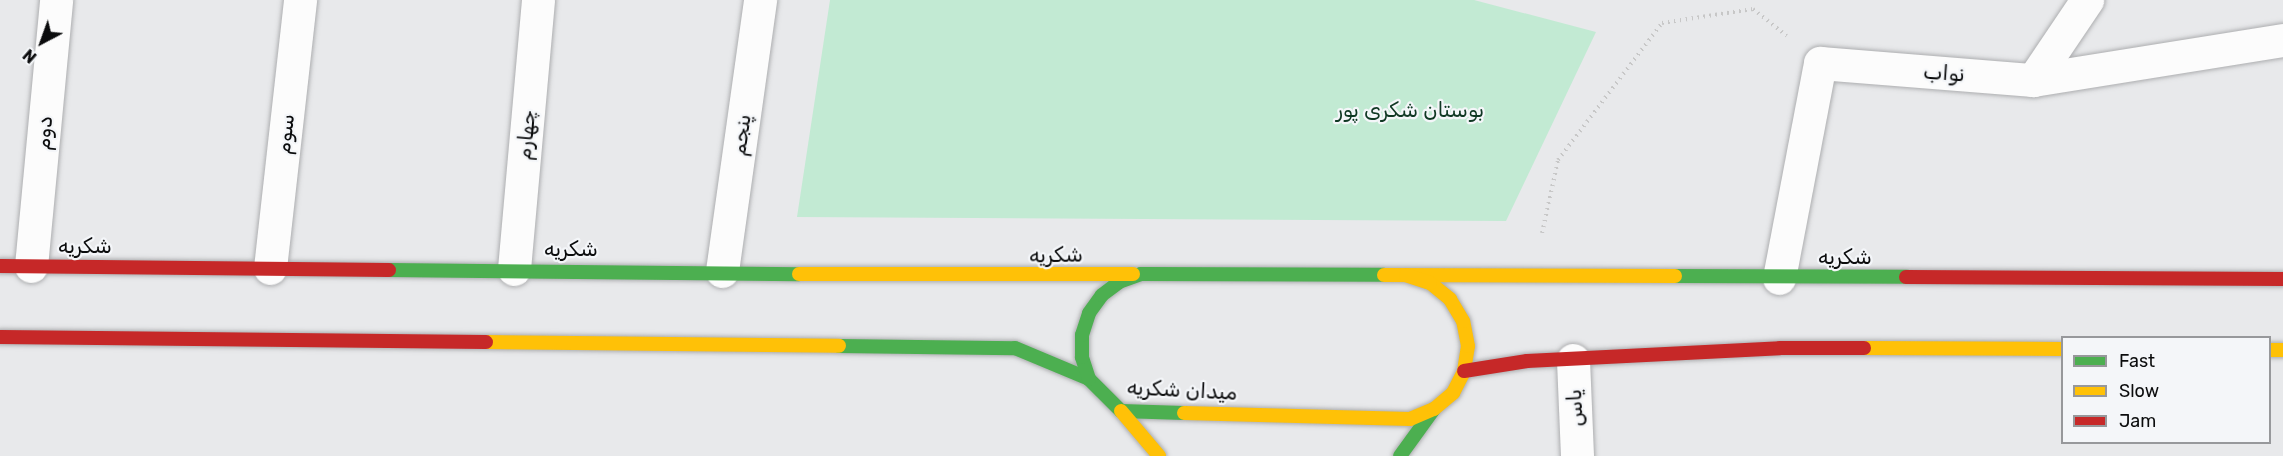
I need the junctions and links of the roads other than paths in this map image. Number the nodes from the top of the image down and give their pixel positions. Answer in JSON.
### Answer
{"nodes":[{"id":1,"x":56,"y":0,"type":"edge"},
{"id":2,"x":300,"y":0,"type":"edge"},
{"id":3,"x":538,"y":0,"type":"edge"},
{"id":4,"x":760,"y":0,"type":"edge"},
{"id":5,"x":2087,"y":0,"type":"edge"},
{"id":6,"x":2283,"y":40,"type":"edge"},
{"id":7,"x":2033,"y":80,"type":"junction"},
{"id":8,"x":16,"y":266,"type":"edge"},
{"id":9,"x":270,"y":268,"type":"junction"},
{"id":10,"x":514,"y":269,"type":"junction"},
{"id":11,"x":722,"y":270,"type":"junction"},
{"id":12,"x":1141,"y":274,"type":"junction"},
{"id":13,"x":1406,"y":275,"type":"junction"},
{"id":14,"x":1779,"y":278,"type":"junction"},
{"id":15,"x":2283,"y":279,"type":"edge"},
{"id":16,"x":0,"y":337,"type":"edge"},
{"id":17,"x":2061,"y":349,"type":"edge"},
{"id":18,"x":1573,"y":360,"type":"junction"},
{"id":19,"x":1464,"y":371,"type":"junction"},
{"id":20,"x":1089,"y":379,"type":"junction"},
{"id":21,"x":1434,"y":409,"type":"junction"},
{"id":22,"x":1121,"y":411,"type":"junction"},
{"id":23,"x":1160,"y":456,"type":"edge"},
{"id":24,"x":1400,"y":456,"type":"edge"},
{"id":25,"x":1577,"y":456,"type":"edge"}],
"edges":[{"from":1,"to":8,"type":"street","name":"دوم"},
{"from":2,"to":9,"type":"street","name":"سوم"},
{"from":3,"to":10,"type":"street","name":"چهارم"},
{"from":4,"to":11,"type":"street","name":"پنجم"},
{"from":5,"to":7,"type":"street"},
{"from":6,"to":7,"type":"street","name":"نواب"},
{"from":7,"to":14,"type":"street","name":"نواب"},
{"from":8,"to":9,"type":"main road","name":"شکریه"},
{"from":9,"to":10,"type":"main road","name":"شکریه"},
{"from":10,"to":11,"type":"main road","name":"شکریه"},
{"from":11,"to":12,"type":"main road","name":"شکریه"},
{"from":12,"to":13,"type":"main road","name":"میدان شکریه"},
{"from":12,"to":20,"type":"main road","name":"میدان شکریه"},
{"from":13,"to":14,"type":"main road","name":"شکریه"},
{"from":13,"to":19,"type":"main road","name":"میدان شکریه"},
{"from":14,"to":15,"type":"main road","name":"شکریه"},
{"from":16,"to":20,"type":"main road"},
{"from":17,"to":18,"type":"main road"},
{"from":18,"to":19,"type":"main road"},
{"from":18,"to":25,"type":"street","name":"یاس"},
{"from":19,"to":21,"type":"main road","name":"میدان شکریه"},
{"from":20,"to":22,"type":"main road","name":"میدان شکریه"},
{"from":21,"to":22,"type":"main road","name":"میدان شکریه"},
{"from":21,"to":24,"type":"main road"},
{"from":22,"to":23,"type":"main road"}]}
